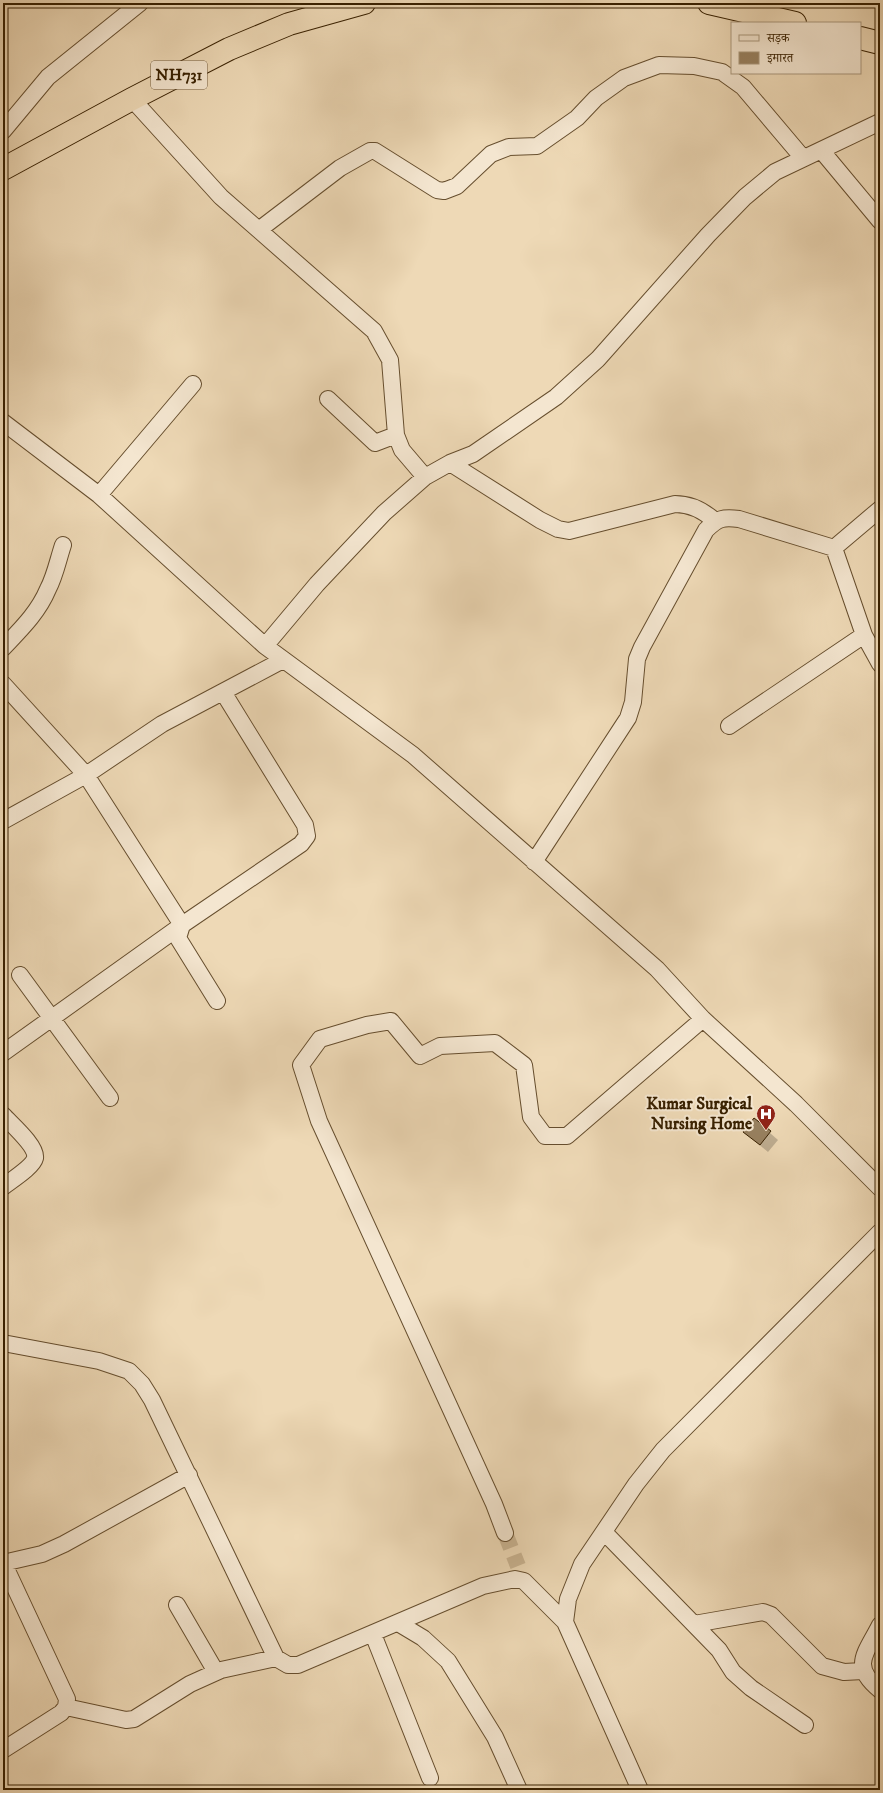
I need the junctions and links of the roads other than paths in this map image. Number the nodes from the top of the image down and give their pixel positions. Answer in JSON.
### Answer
{"nodes":[{"id":1,"x":140,"y":3,"type":"edge"},
{"id":2,"x":364,"y":3,"type":"edge"},
{"id":3,"x":709,"y":3,"type":"edge"},
{"id":4,"x":791,"y":22,"type":"edge"},
{"id":5,"x":861,"y":38,"type":"edge"},
{"id":6,"x":880,"y":43,"type":"edge"},
{"id":7,"x":132,"y":99,"type":"junction"},
{"id":8,"x":880,"y":122,"type":"edge"},
{"id":9,"x":3,"y":131,"type":"edge"},
{"id":10,"x":820,"y":150,"type":"junction"},
{"id":11,"x":803,"y":158,"type":"junction"},
{"id":12,"x":3,"y":169,"type":"edge"},
{"id":13,"x":880,"y":221,"type":"edge"},
{"id":14,"x":260,"y":229,"type":"junction"},
{"id":15,"x":194,"y":384,"type":"dead end"},
{"id":16,"x":328,"y":399,"type":"dead end"},
{"id":17,"x":3,"y":422,"type":"edge"},
{"id":18,"x":396,"y":435,"type":"junction"},
{"id":19,"x":450,"y":463,"type":"junction"},
{"id":20,"x":425,"y":477,"type":"junction"},
{"id":21,"x":99,"y":495,"type":"junction"},
{"id":22,"x":880,"y":509,"type":"edge"},
{"id":23,"x":715,"y":521,"type":"junction"},
{"id":24,"x":63,"y":545,"type":"dead end"},
{"id":25,"x":834,"y":548,"type":"junction"},
{"id":26,"x":864,"y":635,"type":"junction"},
{"id":27,"x":265,"y":646,"type":"junction"},
{"id":28,"x":3,"y":648,"type":"edge"},
{"id":29,"x":283,"y":660,"type":"junction"},
{"id":30,"x":880,"y":664,"type":"edge"},
{"id":31,"x":3,"y":684,"type":"edge"},
{"id":32,"x":223,"y":692,"type":"junction"},
{"id":33,"x":729,"y":726,"type":"dead end"},
{"id":34,"x":86,"y":775,"type":"junction"},
{"id":35,"x":3,"y":821,"type":"edge"},
{"id":36,"x":534,"y":862,"type":"junction"},
{"id":37,"x":182,"y":925,"type":"junction"},
{"id":38,"x":20,"y":975,"type":"dead end"},
{"id":39,"x":217,"y":1001,"type":"dead end"},
{"id":40,"x":52,"y":1018,"type":"junction"},
{"id":41,"x":703,"y":1019,"type":"junction"},
{"id":42,"x":3,"y":1053,"type":"edge"},
{"id":43,"x":110,"y":1098,"type":"dead end"},
{"id":44,"x":3,"y":1115,"type":"edge"},
{"id":45,"x":3,"y":1187,"type":"edge"},
{"id":46,"x":880,"y":1188,"type":"edge"},
{"id":47,"x":880,"y":1232,"type":"edge"},
{"id":48,"x":3,"y":1343,"type":"edge"},
{"id":49,"x":188,"y":1475,"type":"junction"},
{"id":50,"x":604,"y":1532,"type":"junction"},
{"id":51,"x":505,"y":1533,"type":"tunnel mouth"},
{"id":52,"x":3,"y":1562,"type":"edge"},
{"id":53,"x":518,"y":1566,"type":"tunnel mouth"},
{"id":54,"x":524,"y":1581,"type":"junction"},
{"id":55,"x":177,"y":1605,"type":"dead end"},
{"id":56,"x":565,"y":1622,"type":"junction"},
{"id":57,"x":398,"y":1623,"type":"junction"},
{"id":58,"x":694,"y":1624,"type":"junction"},
{"id":59,"x":880,"y":1625,"type":"edge"},
{"id":60,"x":373,"y":1634,"type":"junction"},
{"id":61,"x":276,"y":1658,"type":"junction"},
{"id":62,"x":863,"y":1671,"type":"junction"},
{"id":63,"x":216,"y":1672,"type":"junction"},
{"id":64,"x":880,"y":1690,"type":"edge"},
{"id":65,"x":66,"y":1707,"type":"junction"},
{"id":66,"x":805,"y":1725,"type":"dead end"},
{"id":67,"x":3,"y":1750,"type":"edge"},
{"id":68,"x":430,"y":1778,"type":"dead end"},
{"id":69,"x":519,"y":1790,"type":"edge"},
{"id":70,"x":640,"y":1790,"type":"edge"}],
"edges":[{"from":1,"to":9,"type":"street"},
{"from":2,"to":7,"type":"highway","number":"NH731"},
{"from":3,"to":4,"type":"highway"},
{"from":5,"to":6,"type":"highway"},
{"from":7,"to":12,"type":"highway","number":"NH731"},
{"from":7,"to":14,"type":"street"},
{"from":8,"to":10,"type":"street"},
{"from":10,"to":11,"type":"street"},
{"from":10,"to":13,"type":"street"},
{"from":11,"to":14,"type":"street"},
{"from":11,"to":19,"type":"street"},
{"from":14,"to":18,"type":"street"},
{"from":15,"to":21,"type":"street"},
{"from":16,"to":18,"type":"street"},
{"from":17,"to":21,"type":"street"},
{"from":18,"to":20,"type":"street"},
{"from":19,"to":20,"type":"street"},
{"from":19,"to":23,"type":"street"},
{"from":20,"to":27,"type":"street"},
{"from":21,"to":27,"type":"street"},
{"from":22,"to":25,"type":"street"},
{"from":23,"to":25,"type":"street"},
{"from":23,"to":36,"type":"street"},
{"from":24,"to":28,"type":"street"},
{"from":25,"to":26,"type":"street"},
{"from":26,"to":30,"type":"street"},
{"from":26,"to":33,"type":"street"},
{"from":27,"to":29,"type":"street"},
{"from":29,"to":32,"type":"street"},
{"from":29,"to":36,"type":"street"},
{"from":31,"to":34,"type":"street"},
{"from":32,"to":34,"type":"street"},
{"from":32,"to":37,"type":"street"},
{"from":34,"to":35,"type":"street"},
{"from":34,"to":37,"type":"street"},
{"from":36,"to":41,"type":"street"},
{"from":37,"to":39,"type":"street"},
{"from":37,"to":40,"type":"street"},
{"from":38,"to":40,"type":"street"},
{"from":40,"to":42,"type":"street"},
{"from":40,"to":43,"type":"street"},
{"from":41,"to":46,"type":"street"},
{"from":41,"to":51,"type":"street"},
{"from":44,"to":45,"type":"street"},
{"from":47,"to":50,"type":"street"},
{"from":48,"to":49,"type":"street"},
{"from":49,"to":52,"type":"street"},
{"from":49,"to":61,"type":"street"},
{"from":50,"to":56,"type":"street"},
{"from":50,"to":58,"type":"street"},
{"from":52,"to":65,"type":"street"},
{"from":53,"to":54,"type":"street"},
{"from":54,"to":56,"type":"street"},
{"from":54,"to":57,"type":"street"},
{"from":55,"to":63,"type":"street"},
{"from":56,"to":70,"type":"street"},
{"from":57,"to":60,"type":"street"},
{"from":57,"to":69,"type":"street"},
{"from":58,"to":62,"type":"street"},
{"from":58,"to":66,"type":"street"},
{"from":59,"to":62,"type":"street"},
{"from":60,"to":61,"type":"street"},
{"from":60,"to":68,"type":"street"},
{"from":61,"to":63,"type":"street"},
{"from":62,"to":64,"type":"street"},
{"from":63,"to":65,"type":"street"},
{"from":65,"to":67,"type":"street"}]}
